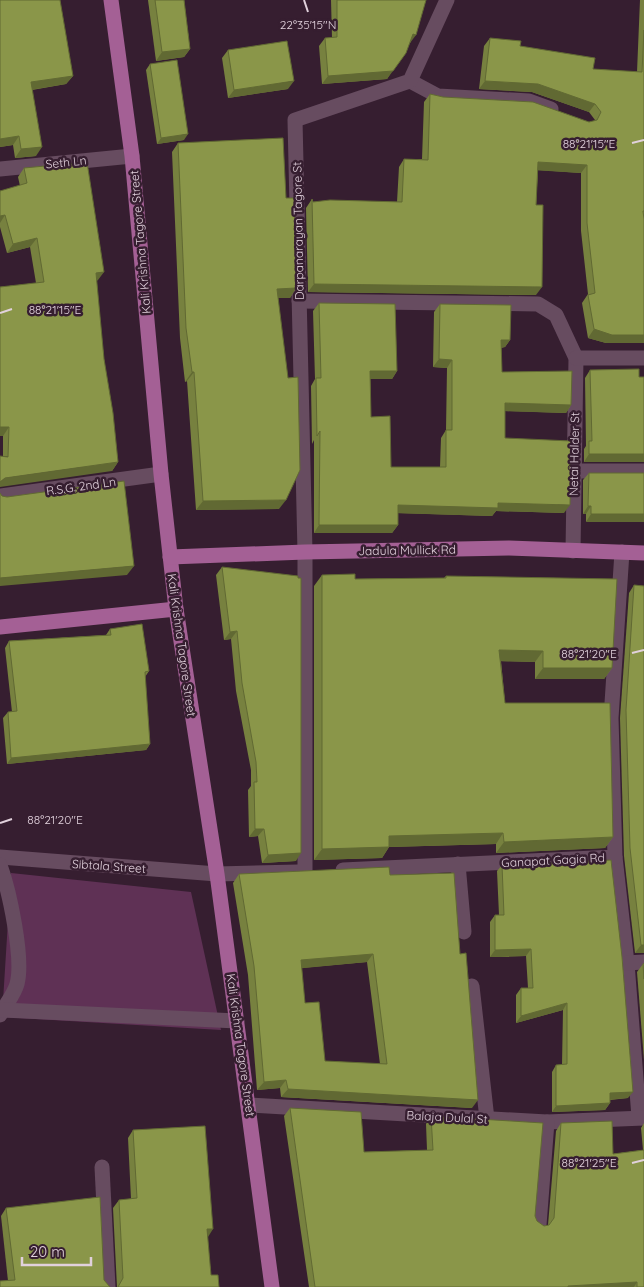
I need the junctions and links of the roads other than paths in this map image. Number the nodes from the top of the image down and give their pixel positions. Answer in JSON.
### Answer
{"nodes":[{"id":1,"x":111,"y":0,"type":"edge"},
{"id":2,"x":447,"y":0,"type":"edge"},
{"id":3,"x":410,"y":81,"type":"junction"},
{"id":4,"x":567,"y":115,"type":"edge"},
{"id":5,"x":132,"y":156,"type":"junction"},
{"id":6,"x":0,"y":169,"type":"edge"},
{"id":7,"x":299,"y":301,"type":"junction"},
{"id":8,"x":576,"y":358,"type":"junction"},
{"id":9,"x":644,"y":358,"type":"edge"},
{"id":10,"x":574,"y":471,"type":"junction"},
{"id":11,"x":644,"y":472,"type":"edge"},
{"id":12,"x":161,"y":474,"type":"junction"},
{"id":13,"x":0,"y":496,"type":"edge"},
{"id":14,"x":573,"y":551,"type":"junction"},
{"id":15,"x":305,"y":552,"type":"junction"},
{"id":16,"x":622,"y":552,"type":"junction"},
{"id":17,"x":644,"y":553,"type":"edge"},
{"id":18,"x":170,"y":557,"type":"junction"},
{"id":19,"x":176,"y":609,"type":"junction"},
{"id":20,"x":0,"y":628,"type":"edge"},
{"id":21,"x":0,"y":857,"type":"edge"},
{"id":22,"x":614,"y":857,"type":"junction"},
{"id":23,"x":458,"y":864,"type":"junction"},
{"id":24,"x":0,"y":865,"type":"edge"},
{"id":25,"x":305,"y":871,"type":"junction"},
{"id":26,"x":217,"y":874,"type":"junction"},
{"id":27,"x":464,"y":932,"type":"dead end"},
{"id":28,"x":644,"y":962,"type":"edge"},
{"id":29,"x":627,"y":963,"type":"junction"},
{"id":30,"x":472,"y":986,"type":"dead end"},
{"id":31,"x":1,"y":1012,"type":"edge"},
{"id":32,"x":237,"y":1020,"type":"junction"},
{"id":33,"x":249,"y":1105,"type":"junction"},
{"id":34,"x":641,"y":1118,"type":"edge"},
{"id":35,"x":487,"y":1119,"type":"junction"},
{"id":36,"x":547,"y":1122,"type":"junction"},
{"id":37,"x":102,"y":1167,"type":"dead end"},
{"id":38,"x":539,"y":1225,"type":"edge"},
{"id":39,"x":108,"y":1287,"type":"edge"},
{"id":40,"x":272,"y":1287,"type":"edge"}],
"edges":[{"from":1,"to":5,"type":"main road","name":"Kali Krishna Tagore Street"},
{"from":2,"to":3,"type":"street"},
{"from":3,"to":4,"type":"street"},
{"from":3,"to":7,"type":"street","name":"Darpanarayan Tagore St"},
{"from":5,"to":6,"type":"street","name":"Seth Ln"},
{"from":5,"to":12,"type":"main road","name":"Kali Krishna Tagore Street"},
{"from":7,"to":8,"type":"street"},
{"from":7,"to":15,"type":"street","name":"Darpanarayan Tagore St"},
{"from":8,"to":9,"type":"street"},
{"from":8,"to":10,"type":"street","name":"Netai Halder St"},
{"from":10,"to":11,"type":"street"},
{"from":10,"to":14,"type":"street","name":"Netai Halder St"},
{"from":12,"to":13,"type":"street","name":"R.S.G. 2nd Ln"},
{"from":12,"to":18,"type":"main road","name":"Kali Krishna Tagore Street"},
{"from":14,"to":15,"type":"main road","name":"Jadula Mullick Rd"},
{"from":14,"to":16,"type":"main road","name":"Jadula Mullick Rd"},
{"from":15,"to":18,"type":"main road","name":"Jadula Mullick Rd"},
{"from":15,"to":25,"type":"street","name":"Darpanarayan Tagore St"},
{"from":16,"to":17,"type":"main road","name":"Jadula Mullick Rd"},
{"from":16,"to":22,"type":"street","name":"Ganapat Gagia Rd"},
{"from":18,"to":19,"type":"main road","name":"Kali Krishna Tagore Street"},
{"from":19,"to":20,"type":"main road"},
{"from":19,"to":26,"type":"main road","name":"Kali Krishna Tagore Street"},
{"from":21,"to":26,"type":"street","name":"Sibtala Street"},
{"from":22,"to":23,"type":"street","name":"Ganapat Gagia Rd"},
{"from":22,"to":29,"type":"street"},
{"from":23,"to":25,"type":"street","name":"Ganapat Gagia Rd"},
{"from":23,"to":27,"type":"street"},
{"from":24,"to":31,"type":"street"},
{"from":25,"to":26,"type":"street","name":"Ganapat Gagia Rd"},
{"from":26,"to":32,"type":"main road","name":"Kali Krishna Tagore Street"},
{"from":28,"to":29,"type":"street"},
{"from":29,"to":34,"type":"street"},
{"from":30,"to":35,"type":"street"},
{"from":31,"to":32,"type":"street"},
{"from":32,"to":33,"type":"main road","name":"Kali Krishna Tagore Street"},
{"from":33,"to":35,"type":"street","name":"Balaja Dulal St"},
{"from":33,"to":40,"type":"main road","name":"Kali Krishna Tagore Street"},
{"from":34,"to":36,"type":"street","name":"Balaja Dulal St"},
{"from":35,"to":36,"type":"street","name":"Balaja Dulal St"},
{"from":36,"to":38,"type":"street"},
{"from":37,"to":39,"type":"street"}]}
